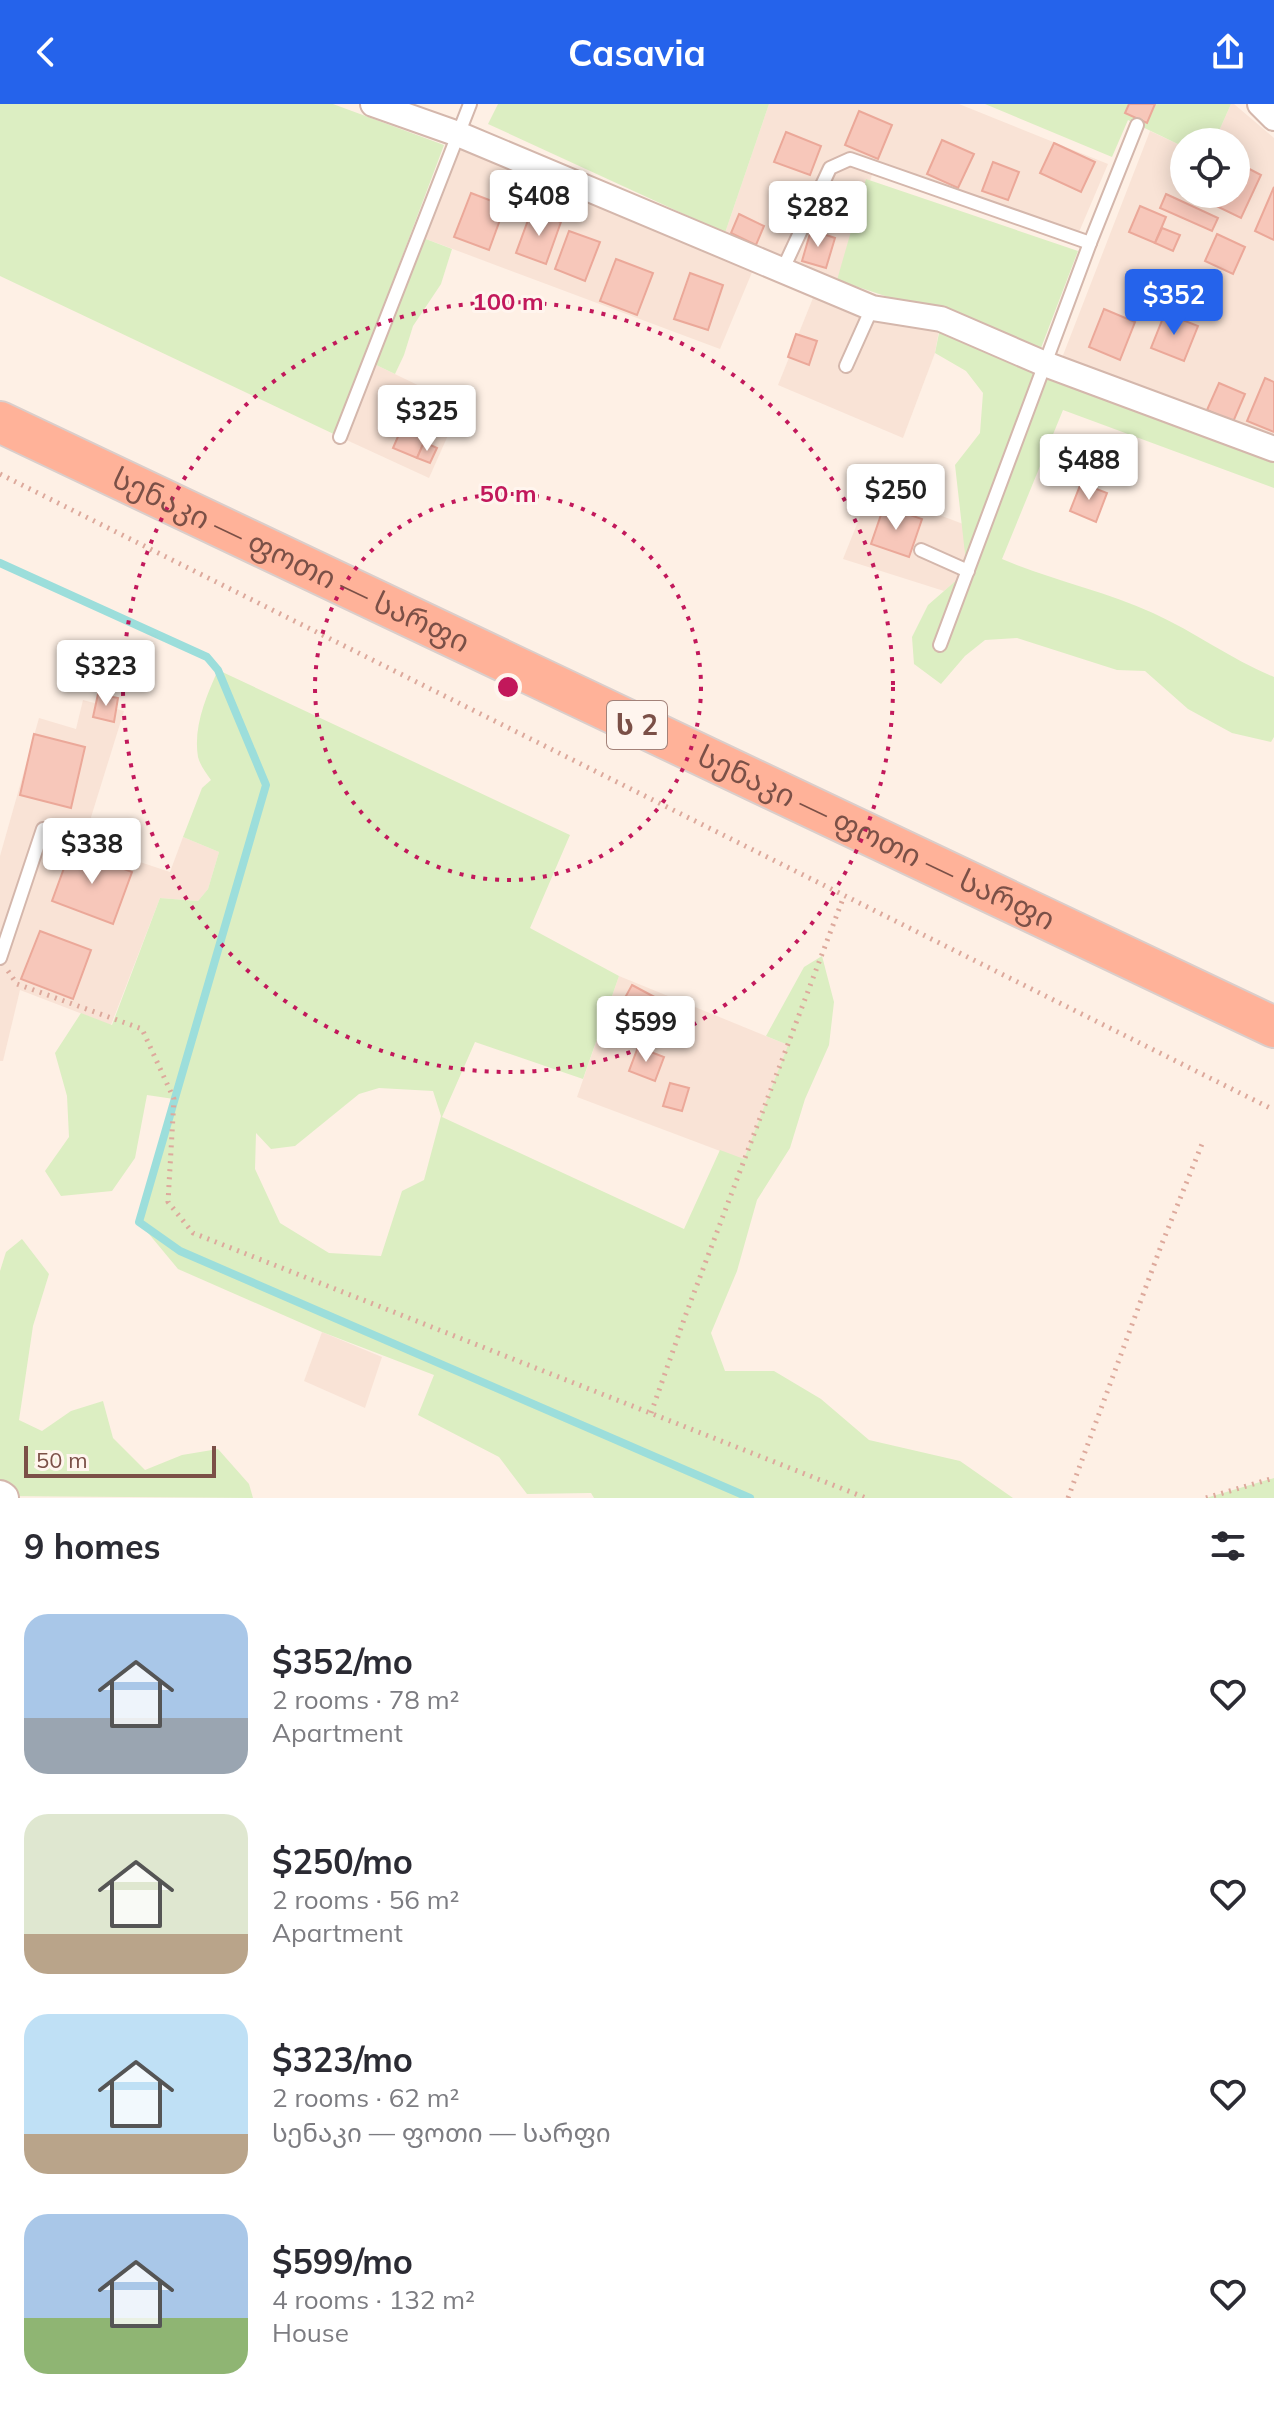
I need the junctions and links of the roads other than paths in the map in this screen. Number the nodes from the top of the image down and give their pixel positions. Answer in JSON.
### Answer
{"nodes":[{"id":1,"x":373,"y":104,"type":"edge"},
{"id":2,"x":470,"y":104,"type":"edge"},
{"id":3,"x":1260,"y":104,"type":"edge"},
{"id":4,"x":1274,"y":118,"type":"edge"},
{"id":5,"x":1137,"y":125,"type":"dead end"},
{"id":6,"x":458,"y":134,"type":"junction"},
{"id":7,"x":1090,"y":243,"type":"junction"},
{"id":8,"x":783,"y":269,"type":"junction"},
{"id":9,"x":872,"y":308,"type":"junction"},
{"id":10,"x":1045,"y":364,"type":"junction"},
{"id":11,"x":846,"y":366,"type":"dead end"},
{"id":12,"x":0,"y":422,"type":"edge"},
{"id":13,"x":340,"y":437,"type":"dead end"},
{"id":14,"x":1274,"y":449,"type":"edge"},
{"id":15,"x":921,"y":550,"type":"dead end"},
{"id":16,"x":968,"y":571,"type":"junction"},
{"id":17,"x":940,"y":645,"type":"dead end"},
{"id":18,"x":43,"y":829,"type":"dead end"},
{"id":19,"x":0,"y":958,"type":"edge"},
{"id":20,"x":1274,"y":1027,"type":"edge"}],
"edges":[{"from":1,"to":6,"type":"street"},
{"from":2,"to":6,"type":"lane"},
{"from":3,"to":4,"type":"street"},
{"from":5,"to":7,"type":"lane"},
{"from":6,"to":8,"type":"street"},
{"from":6,"to":13,"type":"lane"},
{"from":7,"to":8,"type":"lane"},
{"from":7,"to":10,"type":"lane"},
{"from":8,"to":9,"type":"street"},
{"from":9,"to":10,"type":"street"},
{"from":9,"to":11,"type":"lane"},
{"from":10,"to":14,"type":"street"},
{"from":10,"to":16,"type":"lane"},
{"from":12,"to":20,"type":"highway","name":"სენაკი — ფოთი — სარფი","number":"ს 2"},
{"from":15,"to":16,"type":"lane"},
{"from":16,"to":17,"type":"lane"},
{"from":18,"to":19,"type":"lane"}]}
